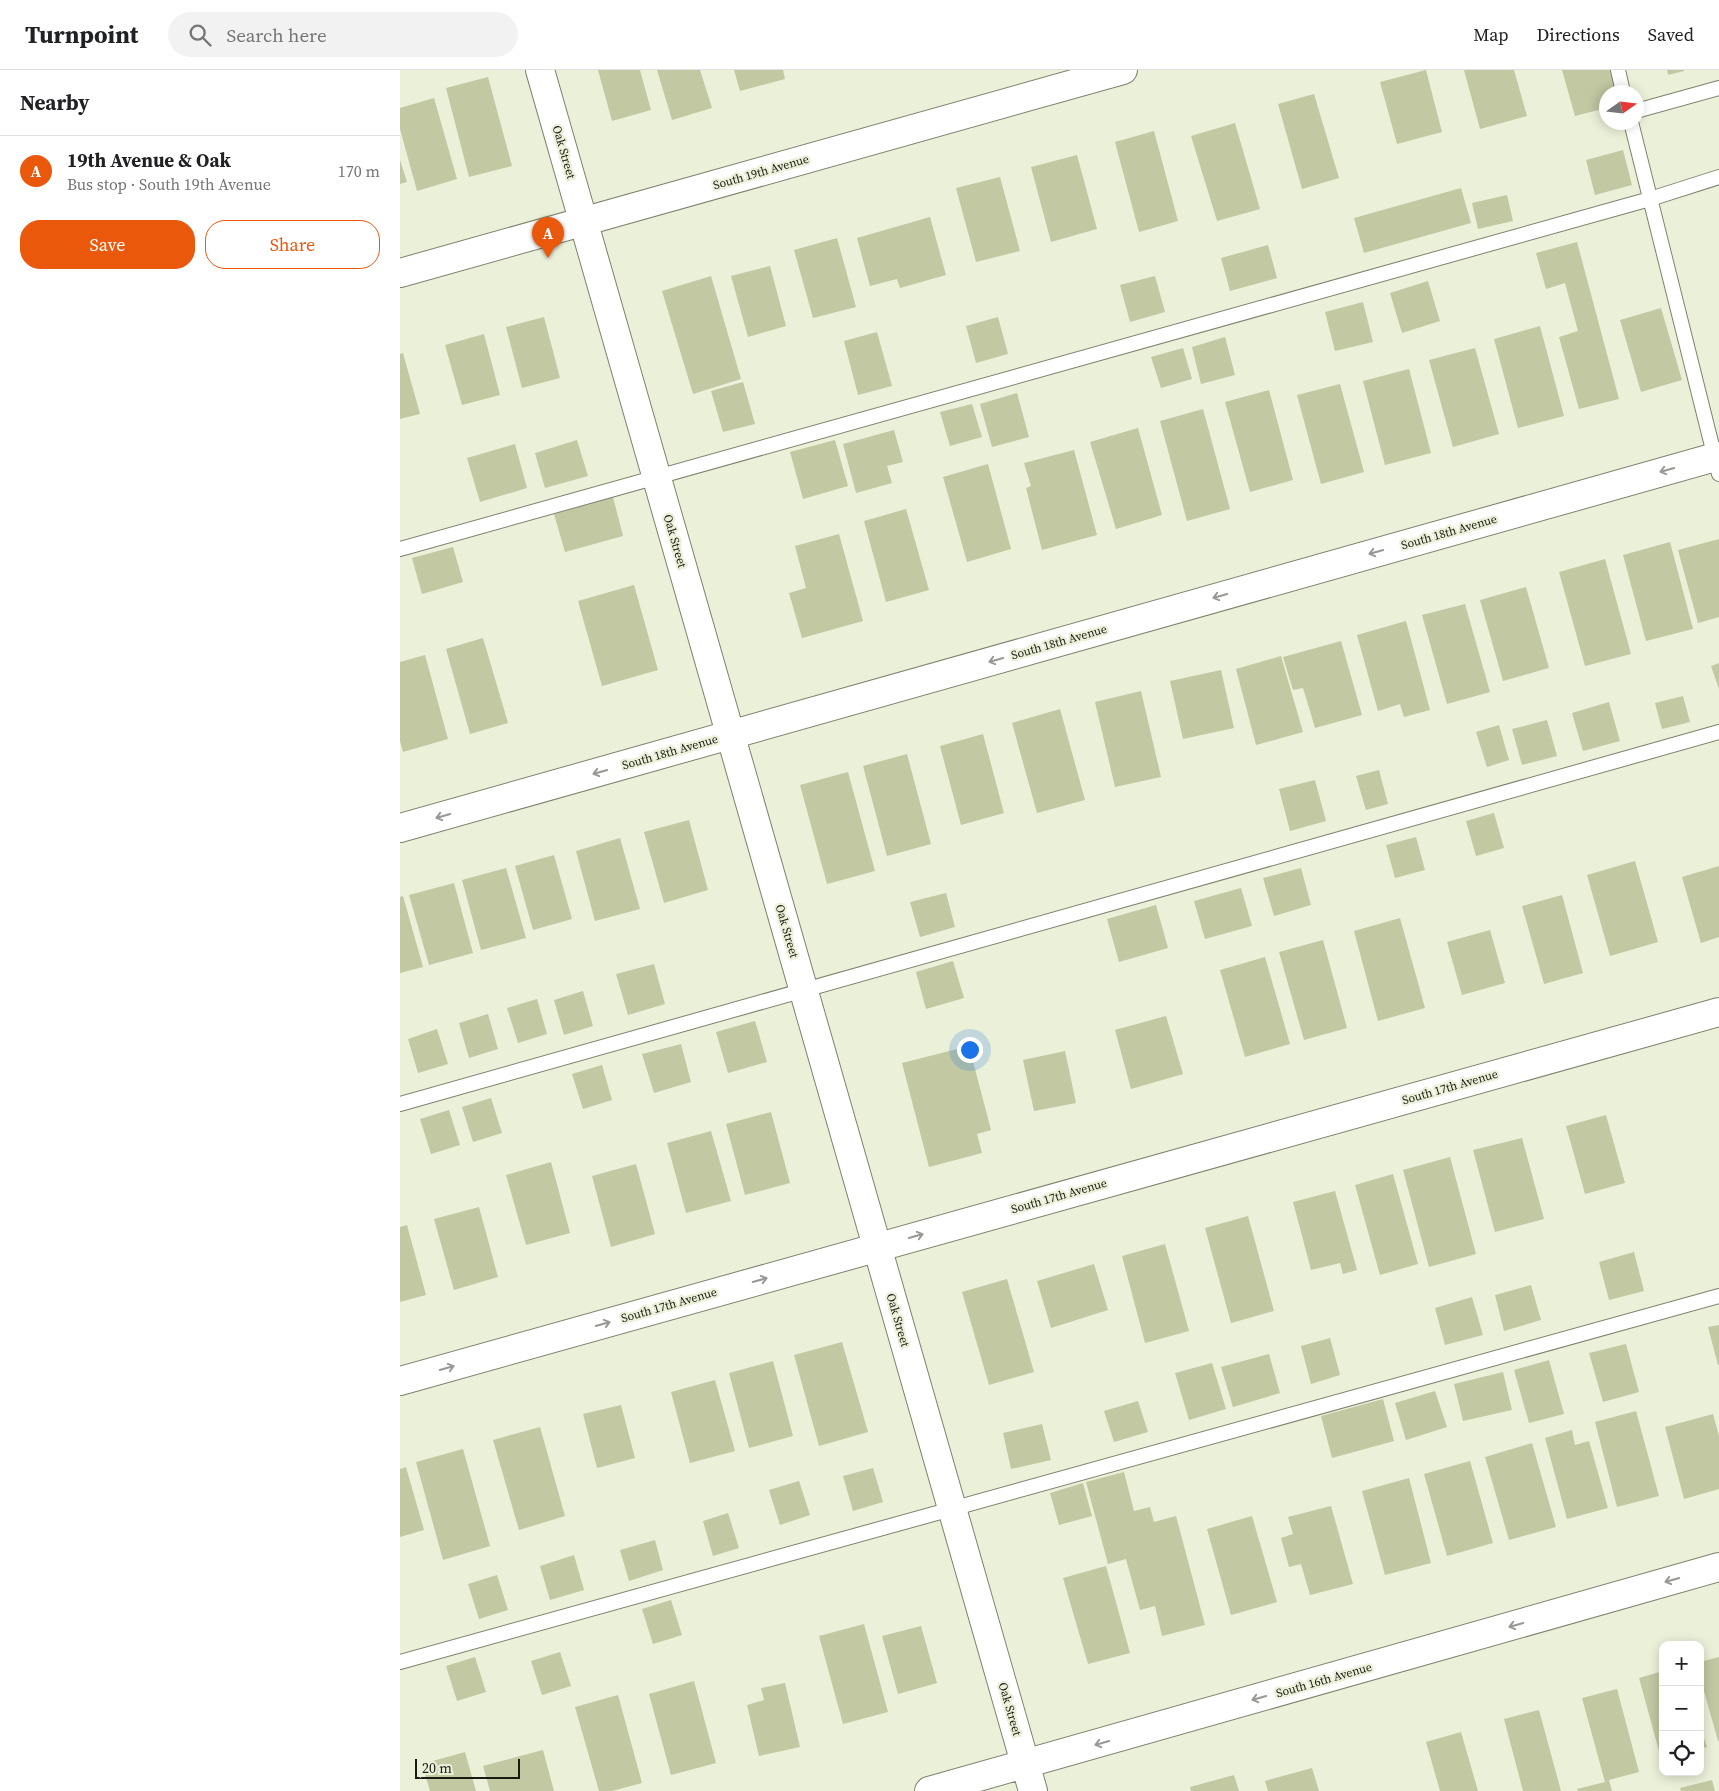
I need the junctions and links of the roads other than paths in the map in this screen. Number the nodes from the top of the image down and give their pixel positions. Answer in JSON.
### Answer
{"nodes":[{"id":1,"x":540,"y":70,"type":"edge"},
{"id":2,"x":1123,"y":70,"type":"edge"},
{"id":3,"x":1618,"y":70,"type":"edge"},
{"id":4,"x":1621,"y":85,"type":"edge"},
{"id":5,"x":1719,"y":88,"type":"edge"},
{"id":6,"x":1644,"y":109,"type":"edge"},
{"id":7,"x":1633,"y":130,"type":"edge"},
{"id":8,"x":1719,"y":177,"type":"edge"},
{"id":9,"x":1650,"y":199,"type":"junction"},
{"id":10,"x":584,"y":222,"type":"junction"},
{"id":11,"x":400,"y":272,"type":"edge"},
{"id":12,"x":1717,"y":462,"type":"edge"},
{"id":13,"x":657,"y":477,"type":"junction"},
{"id":14,"x":400,"y":549,"type":"edge"},
{"id":15,"x":1719,"y":732,"type":"edge"},
{"id":16,"x":731,"y":734,"type":"junction"},
{"id":17,"x":400,"y":828,"type":"edge"},
{"id":18,"x":804,"y":991,"type":"junction"},
{"id":19,"x":1719,"y":1012,"type":"edge"},
{"id":20,"x":400,"y":1104,"type":"edge"},
{"id":21,"x":878,"y":1247,"type":"junction"},
{"id":22,"x":1719,"y":1296,"type":"edge"},
{"id":23,"x":400,"y":1381,"type":"edge"},
{"id":24,"x":952,"y":1508,"type":"junction"},
{"id":25,"x":1719,"y":1567,"type":"edge"},
{"id":26,"x":400,"y":1662,"type":"edge"},
{"id":27,"x":1026,"y":1765,"type":"junction"},
{"id":28,"x":930,"y":1791,"type":"edge"},
{"id":29,"x":1033,"y":1791,"type":"edge"}],
"edges":[{"from":1,"to":10,"type":"street","name":"Oak Street"},
{"from":2,"to":10,"type":"street","name":"South 19th Avenue"},
{"from":3,"to":4,"type":"lane"},
{"from":5,"to":6,"type":"lane"},
{"from":7,"to":9,"type":"lane"},
{"from":8,"to":9,"type":"lane"},
{"from":9,"to":12,"type":"lane"},
{"from":9,"to":13,"type":"lane"},
{"from":10,"to":11,"type":"street","name":"South 19th Avenue"},
{"from":10,"to":13,"type":"street","name":"Oak Street"},
{"from":12,"to":16,"type":"street","name":"South 18th Avenue","one_way":true},
{"from":13,"to":14,"type":"lane"},
{"from":13,"to":16,"type":"street","name":"Oak Street"},
{"from":15,"to":18,"type":"lane"},
{"from":16,"to":17,"type":"street","name":"South 18th Avenue","one_way":true},
{"from":16,"to":18,"type":"street","name":"Oak Street"},
{"from":18,"to":20,"type":"lane"},
{"from":18,"to":21,"type":"street","name":"Oak Street"},
{"from":21,"to":19,"type":"street","name":"South 17th Avenue","one_way":true},
{"from":23,"to":21,"type":"street","name":"South 17th Avenue","one_way":true},
{"from":21,"to":24,"type":"street","name":"Oak Street"},
{"from":22,"to":24,"type":"lane"},
{"from":24,"to":26,"type":"lane"},
{"from":24,"to":27,"type":"street","name":"Oak Street"},
{"from":25,"to":27,"type":"street","name":"South 16th Avenue","one_way":true},
{"from":27,"to":28,"type":"street","name":"South 16th Avenue"},
{"from":27,"to":29,"type":"street","name":"Oak Street"}]}
